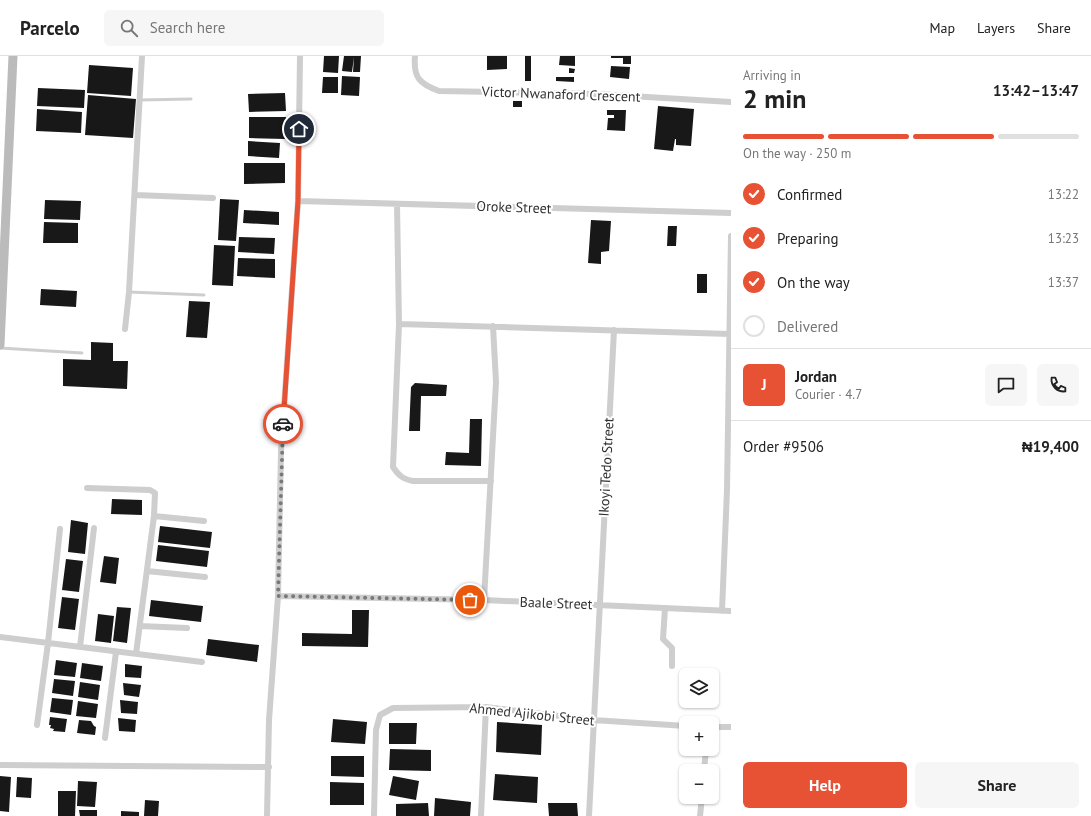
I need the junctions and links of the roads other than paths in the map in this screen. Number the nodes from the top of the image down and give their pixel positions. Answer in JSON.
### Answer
{"nodes":[{"id":1,"x":13,"y":56,"type":"edge"},
{"id":2,"x":142,"y":56,"type":"edge"},
{"id":3,"x":300,"y":56,"type":"edge"},
{"id":4,"x":415,"y":56,"type":"edge"},
{"id":5,"x":191,"y":99,"type":"dead end"},
{"id":6,"x":139,"y":100,"type":"junction"},
{"id":7,"x":731,"y":102,"type":"edge"},
{"id":8,"x":135,"y":195,"type":"junction"},
{"id":9,"x":213,"y":198,"type":"dead end"},
{"id":10,"x":298,"y":201,"type":"junction"},
{"id":11,"x":397,"y":204,"type":"junction"},
{"id":12,"x":731,"y":213,"type":"edge"},
{"id":13,"x":3,"y":220,"type":"edge"},
{"id":14,"x":731,"y":236,"type":"edge"},
{"id":15,"x":130,"y":292,"type":"junction"},
{"id":16,"x":204,"y":295,"type":"dead end"},
{"id":17,"x":399,"y":324,"type":"junction"},
{"id":18,"x":493,"y":326,"type":"junction"},
{"id":19,"x":126,"y":329,"type":"dead end"},
{"id":20,"x":614,"y":330,"type":"junction"},
{"id":21,"x":730,"y":334,"type":"junction"},
{"id":22,"x":0,"y":345,"type":"edge"},
{"id":23,"x":0,"y":348,"type":"edge"},
{"id":24,"x":82,"y":353,"type":"dead end"},
{"id":25,"x":491,"y":481,"type":"junction"},
{"id":26,"x":87,"y":488,"type":"dead end"},
{"id":27,"x":729,"y":490,"type":"edge"},
{"id":28,"x":154,"y":516,"type":"junction"},
{"id":29,"x":204,"y":521,"type":"dead end"},
{"id":30,"x":94,"y":528,"type":"dead end"},
{"id":31,"x":60,"y":529,"type":"dead end"},
{"id":32,"x":147,"y":571,"type":"junction"},
{"id":33,"x":205,"y":576,"type":"dead end"},
{"id":34,"x":278,"y":596,"type":"junction"},
{"id":35,"x":484,"y":600,"type":"junction"},
{"id":36,"x":599,"y":604,"type":"junction"},
{"id":37,"x":665,"y":608,"type":"junction"},
{"id":38,"x":722,"y":611,"type":"junction"},
{"id":39,"x":731,"y":612,"type":"edge"},
{"id":40,"x":140,"y":626,"type":"junction"},
{"id":41,"x":187,"y":628,"type":"dead end"},
{"id":42,"x":0,"y":638,"type":"edge"},
{"id":43,"x":48,"y":644,"type":"junction"},
{"id":44,"x":80,"y":647,"type":"junction"},
{"id":45,"x":116,"y":652,"type":"junction"},
{"id":46,"x":136,"y":654,"type":"junction"},
{"id":47,"x":202,"y":662,"type":"dead end"},
{"id":48,"x":672,"y":666,"type":"dead end"},
{"id":49,"x":486,"y":707,"type":"junction"},
{"id":50,"x":593,"y":720,"type":"junction"},
{"id":51,"x":37,"y":726,"type":"dead end"},
{"id":52,"x":679,"y":726,"type":"edge"},
{"id":53,"x":719,"y":727,"type":"edge"},
{"id":54,"x":731,"y":727,"type":"edge"},
{"id":55,"x":105,"y":738,"type":"dead end"},
{"id":56,"x":0,"y":765,"type":"edge"},
{"id":57,"x":269,"y":767,"type":"junction"},
{"id":58,"x":701,"y":804,"type":"edge"},
{"id":59,"x":268,"y":816,"type":"edge"},
{"id":60,"x":374,"y":816,"type":"edge"},
{"id":61,"x":481,"y":816,"type":"edge"},
{"id":62,"x":589,"y":816,"type":"edge"},
{"id":63,"x":700,"y":816,"type":"edge"}],
"edges":[{"from":1,"to":13,"type":"main road"},
{"from":2,"to":6,"type":"street"},
{"from":3,"to":10,"type":"street"},
{"from":4,"to":7,"type":"street","name":"Victor Nwanaford Crescent"},
{"from":5,"to":6,"type":"lane"},
{"from":6,"to":8,"type":"street"},
{"from":8,"to":9,"type":"street"},
{"from":8,"to":15,"type":"street"},
{"from":10,"to":11,"type":"street","name":"Oroke Street"},
{"from":10,"to":34,"type":"street"},
{"from":11,"to":12,"type":"street","name":"Oroke Street"},
{"from":11,"to":17,"type":"street"},
{"from":13,"to":22,"type":"main road"},
{"from":14,"to":21,"type":"street"},
{"from":15,"to":16,"type":"lane"},
{"from":15,"to":19,"type":"street"},
{"from":17,"to":18,"type":"street"},
{"from":17,"to":25,"type":"street"},
{"from":18,"to":20,"type":"street"},
{"from":18,"to":25,"type":"street"},
{"from":20,"to":21,"type":"street"},
{"from":20,"to":36,"type":"street","name":"Ikoyi Tedo Street"},
{"from":21,"to":27,"type":"street"},
{"from":23,"to":24,"type":"lane"},
{"from":25,"to":35,"type":"street"},
{"from":26,"to":28,"type":"street"},
{"from":27,"to":38,"type":"street"},
{"from":28,"to":29,"type":"street"},
{"from":28,"to":32,"type":"street"},
{"from":30,"to":44,"type":"street"},
{"from":31,"to":43,"type":"street"},
{"from":32,"to":33,"type":"street"},
{"from":32,"to":40,"type":"street"},
{"from":34,"to":35,"type":"street","name":"Baale Street"},
{"from":34,"to":57,"type":"street"},
{"from":35,"to":36,"type":"street","name":"Baale Street"},
{"from":36,"to":37,"type":"street","name":"Baale Street"},
{"from":36,"to":50,"type":"street","name":"Ikoyi Tedo Street"},
{"from":37,"to":38,"type":"street","name":"Baale Street"},
{"from":37,"to":48,"type":"street"},
{"from":38,"to":39,"type":"street","name":"Baale Street"},
{"from":40,"to":41,"type":"street"},
{"from":40,"to":46,"type":"street"},
{"from":42,"to":43,"type":"street"},
{"from":43,"to":44,"type":"street"},
{"from":43,"to":51,"type":"street"},
{"from":44,"to":45,"type":"street"},
{"from":45,"to":46,"type":"street"},
{"from":45,"to":55,"type":"street"},
{"from":46,"to":47,"type":"street"},
{"from":49,"to":50,"type":"street","name":"Ahmed Ajikobi Street"},
{"from":49,"to":60,"type":"street","name":"Ahmed Ajikobi Street"},
{"from":49,"to":61,"type":"street"},
{"from":50,"to":52,"type":"street","name":"Ahmed Ajikobi Street"},
{"from":50,"to":62,"type":"street","name":"Ikoyi Tedo Street"},
{"from":53,"to":54,"type":"street"},
{"from":56,"to":57,"type":"street"},
{"from":57,"to":59,"type":"street"},
{"from":58,"to":63,"type":"street"}]}
